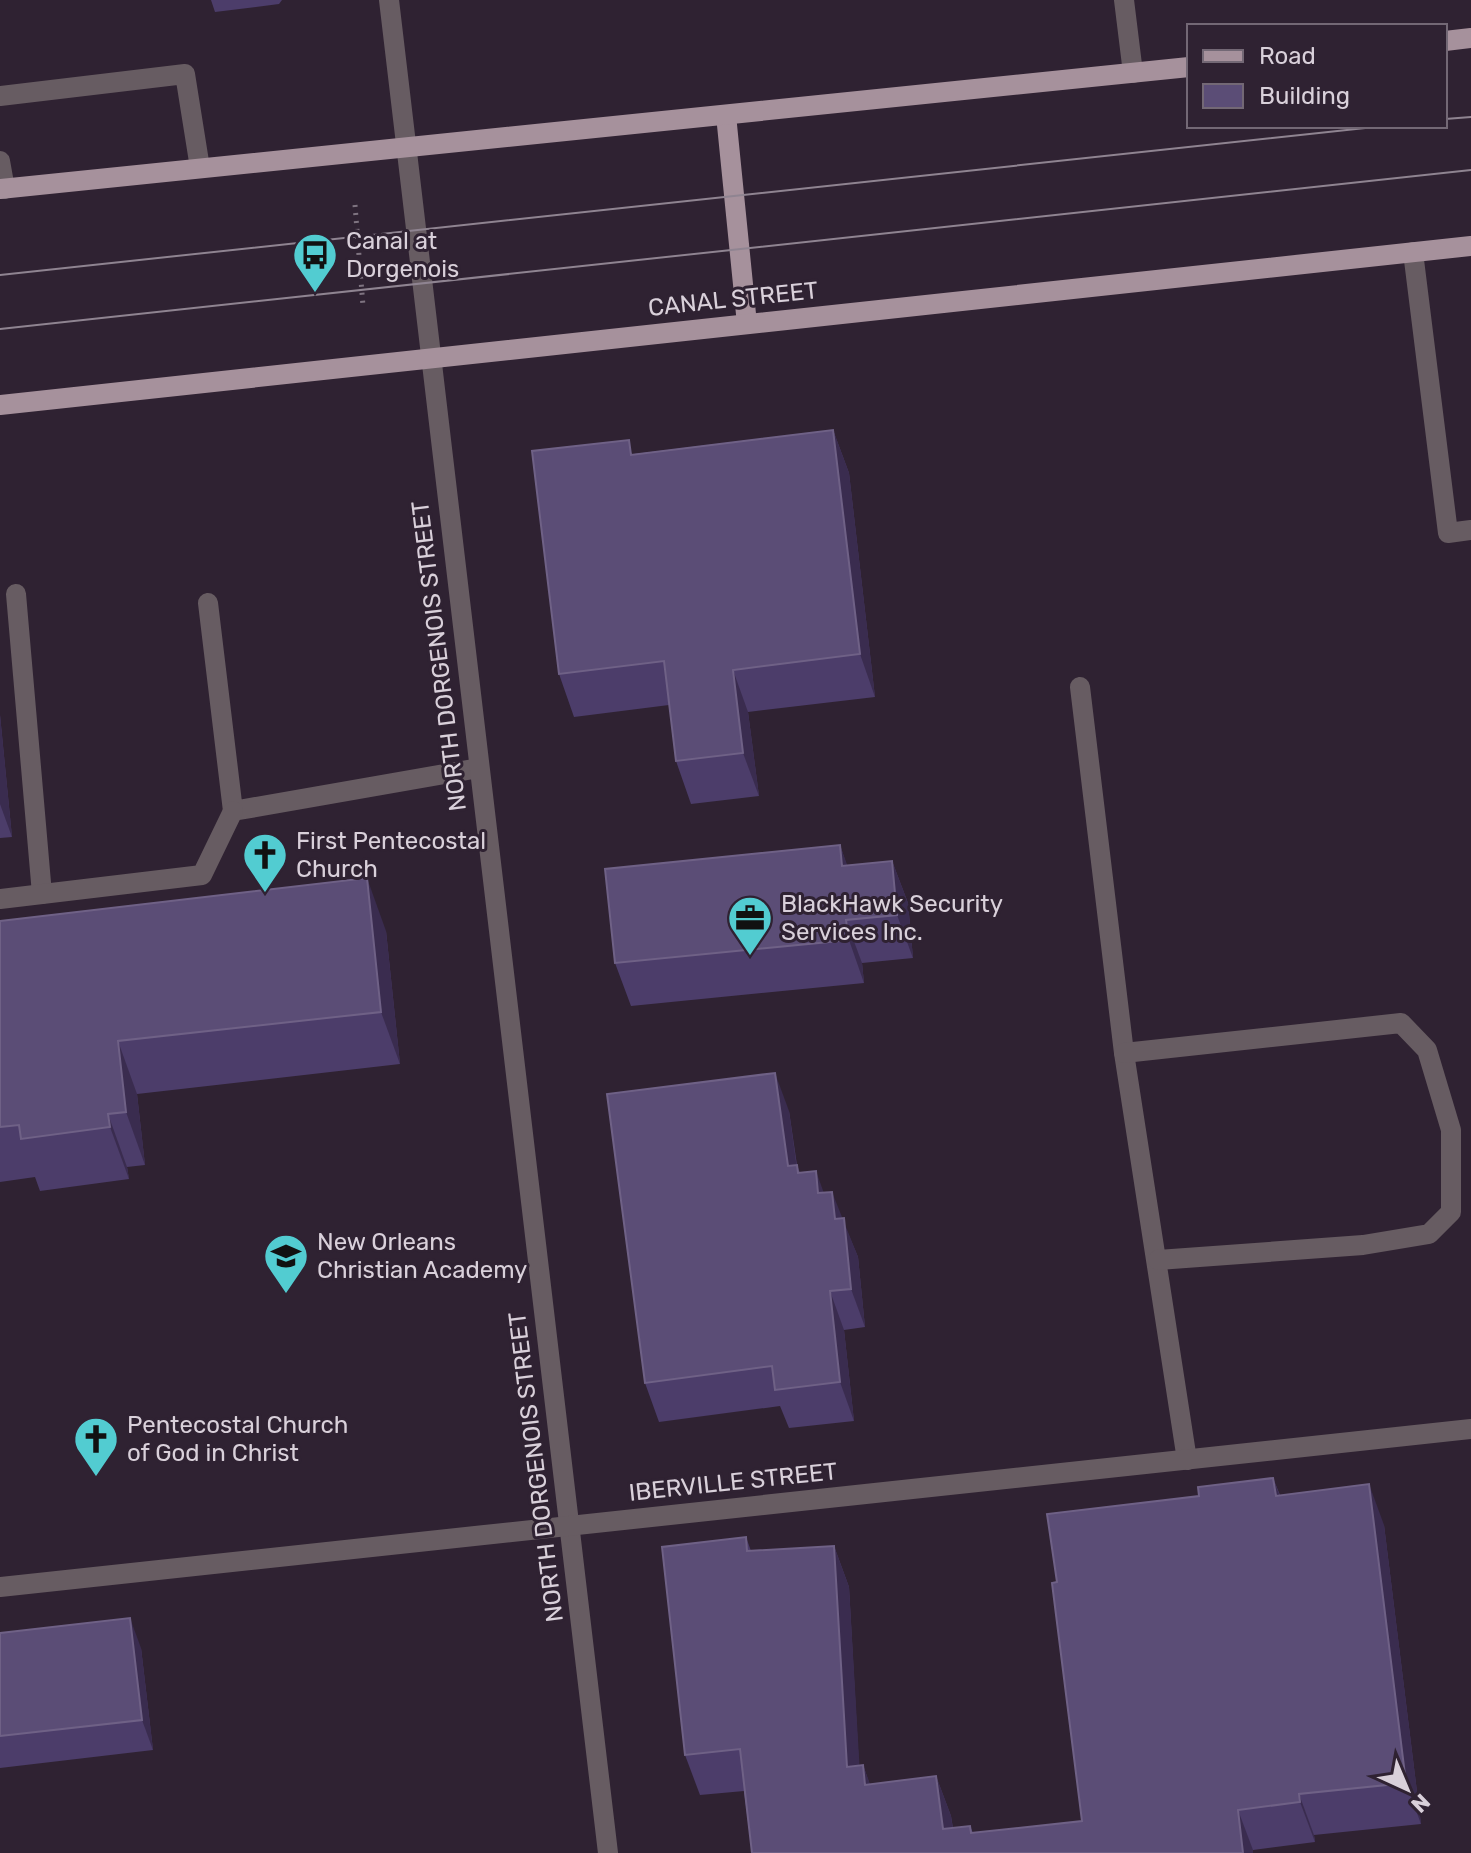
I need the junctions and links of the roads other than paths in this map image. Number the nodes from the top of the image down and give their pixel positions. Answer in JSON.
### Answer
{"nodes":[{"id":1,"x":389,"y":0,"type":"edge"},
{"id":2,"x":1124,"y":0,"type":"edge"},
{"id":3,"x":1471,"y":38,"type":"edge"},
{"id":4,"x":1447,"y":41,"type":"edge"},
{"id":5,"x":1187,"y":67,"type":"edge"},
{"id":6,"x":1133,"y":73,"type":"junction"},
{"id":7,"x":0,"y":96,"type":"edge"},
{"id":8,"x":726,"y":115,"type":"junction"},
{"id":9,"x":406,"y":148,"type":"junction"},
{"id":10,"x":0,"y":161,"type":"edge"},
{"id":11,"x":200,"y":168,"type":"junction"},
{"id":12,"x":3,"y":189,"type":"edge"},
{"id":13,"x":1471,"y":246,"type":"edge"},
{"id":14,"x":1413,"y":252,"type":"junction"},
{"id":15,"x":747,"y":324,"type":"junction"},
{"id":16,"x":431,"y":359,"type":"junction"},
{"id":17,"x":0,"y":405,"type":"edge"},
{"id":18,"x":1471,"y":530,"type":"edge"},
{"id":19,"x":16,"y":594,"type":"dead end"},
{"id":20,"x":208,"y":603,"type":"dead end"},
{"id":21,"x":1080,"y":687,"type":"dead end"},
{"id":22,"x":479,"y":768,"type":"junction"},
{"id":23,"x":233,"y":811,"type":"junction"},
{"id":24,"x":42,"y":894,"type":"junction"},
{"id":25,"x":0,"y":899,"type":"edge"},
{"id":26,"x":1124,"y":1053,"type":"junction"},
{"id":27,"x":1158,"y":1260,"type":"junction"},
{"id":28,"x":1471,"y":1429,"type":"edge"},
{"id":29,"x":1187,"y":1460,"type":"junction"},
{"id":30,"x":569,"y":1526,"type":"junction"},
{"id":31,"x":0,"y":1587,"type":"edge"},
{"id":32,"x":608,"y":1853,"type":"edge"}],
"edges":[{"from":1,"to":9,"type":"street","name":"NORTH DORGENOIS STREET"},
{"from":2,"to":6,"type":"street"},
{"from":3,"to":4,"type":"main road"},
{"from":5,"to":6,"type":"main road"},
{"from":6,"to":8,"type":"main road"},
{"from":7,"to":11,"type":"street"},
{"from":8,"to":9,"type":"main road"},
{"from":8,"to":15,"type":"main road"},
{"from":9,"to":11,"type":"main road"},
{"from":9,"to":16,"type":"street","name":"NORTH DORGENOIS STREET"},
{"from":10,"to":12,"type":"street"},
{"from":11,"to":12,"type":"main road"},
{"from":13,"to":14,"type":"main road","name":"CANAL STREET"},
{"from":14,"to":15,"type":"main road","name":"CANAL STREET"},
{"from":14,"to":18,"type":"street"},
{"from":15,"to":16,"type":"main road","name":"CANAL STREET"},
{"from":16,"to":17,"type":"main road","name":"CANAL STREET"},
{"from":16,"to":22,"type":"street","name":"NORTH DORGENOIS STREET"},
{"from":19,"to":24,"type":"street"},
{"from":20,"to":23,"type":"street"},
{"from":21,"to":26,"type":"street"},
{"from":22,"to":23,"type":"street"},
{"from":22,"to":30,"type":"street","name":"NORTH DORGENOIS STREET"},
{"from":23,"to":24,"type":"street"},
{"from":24,"to":25,"type":"street"},
{"from":26,"to":27,"type":"street"},
{"from":26,"to":27,"type":"street"},
{"from":27,"to":29,"type":"street"},
{"from":28,"to":29,"type":"street","name":"IBERVILLE STREET"},
{"from":29,"to":30,"type":"street","name":"IBERVILLE STREET"},
{"from":30,"to":31,"type":"street","name":"IBERVILLE STREET"},
{"from":30,"to":32,"type":"street","name":"NORTH DORGENOIS STREET"}]}
